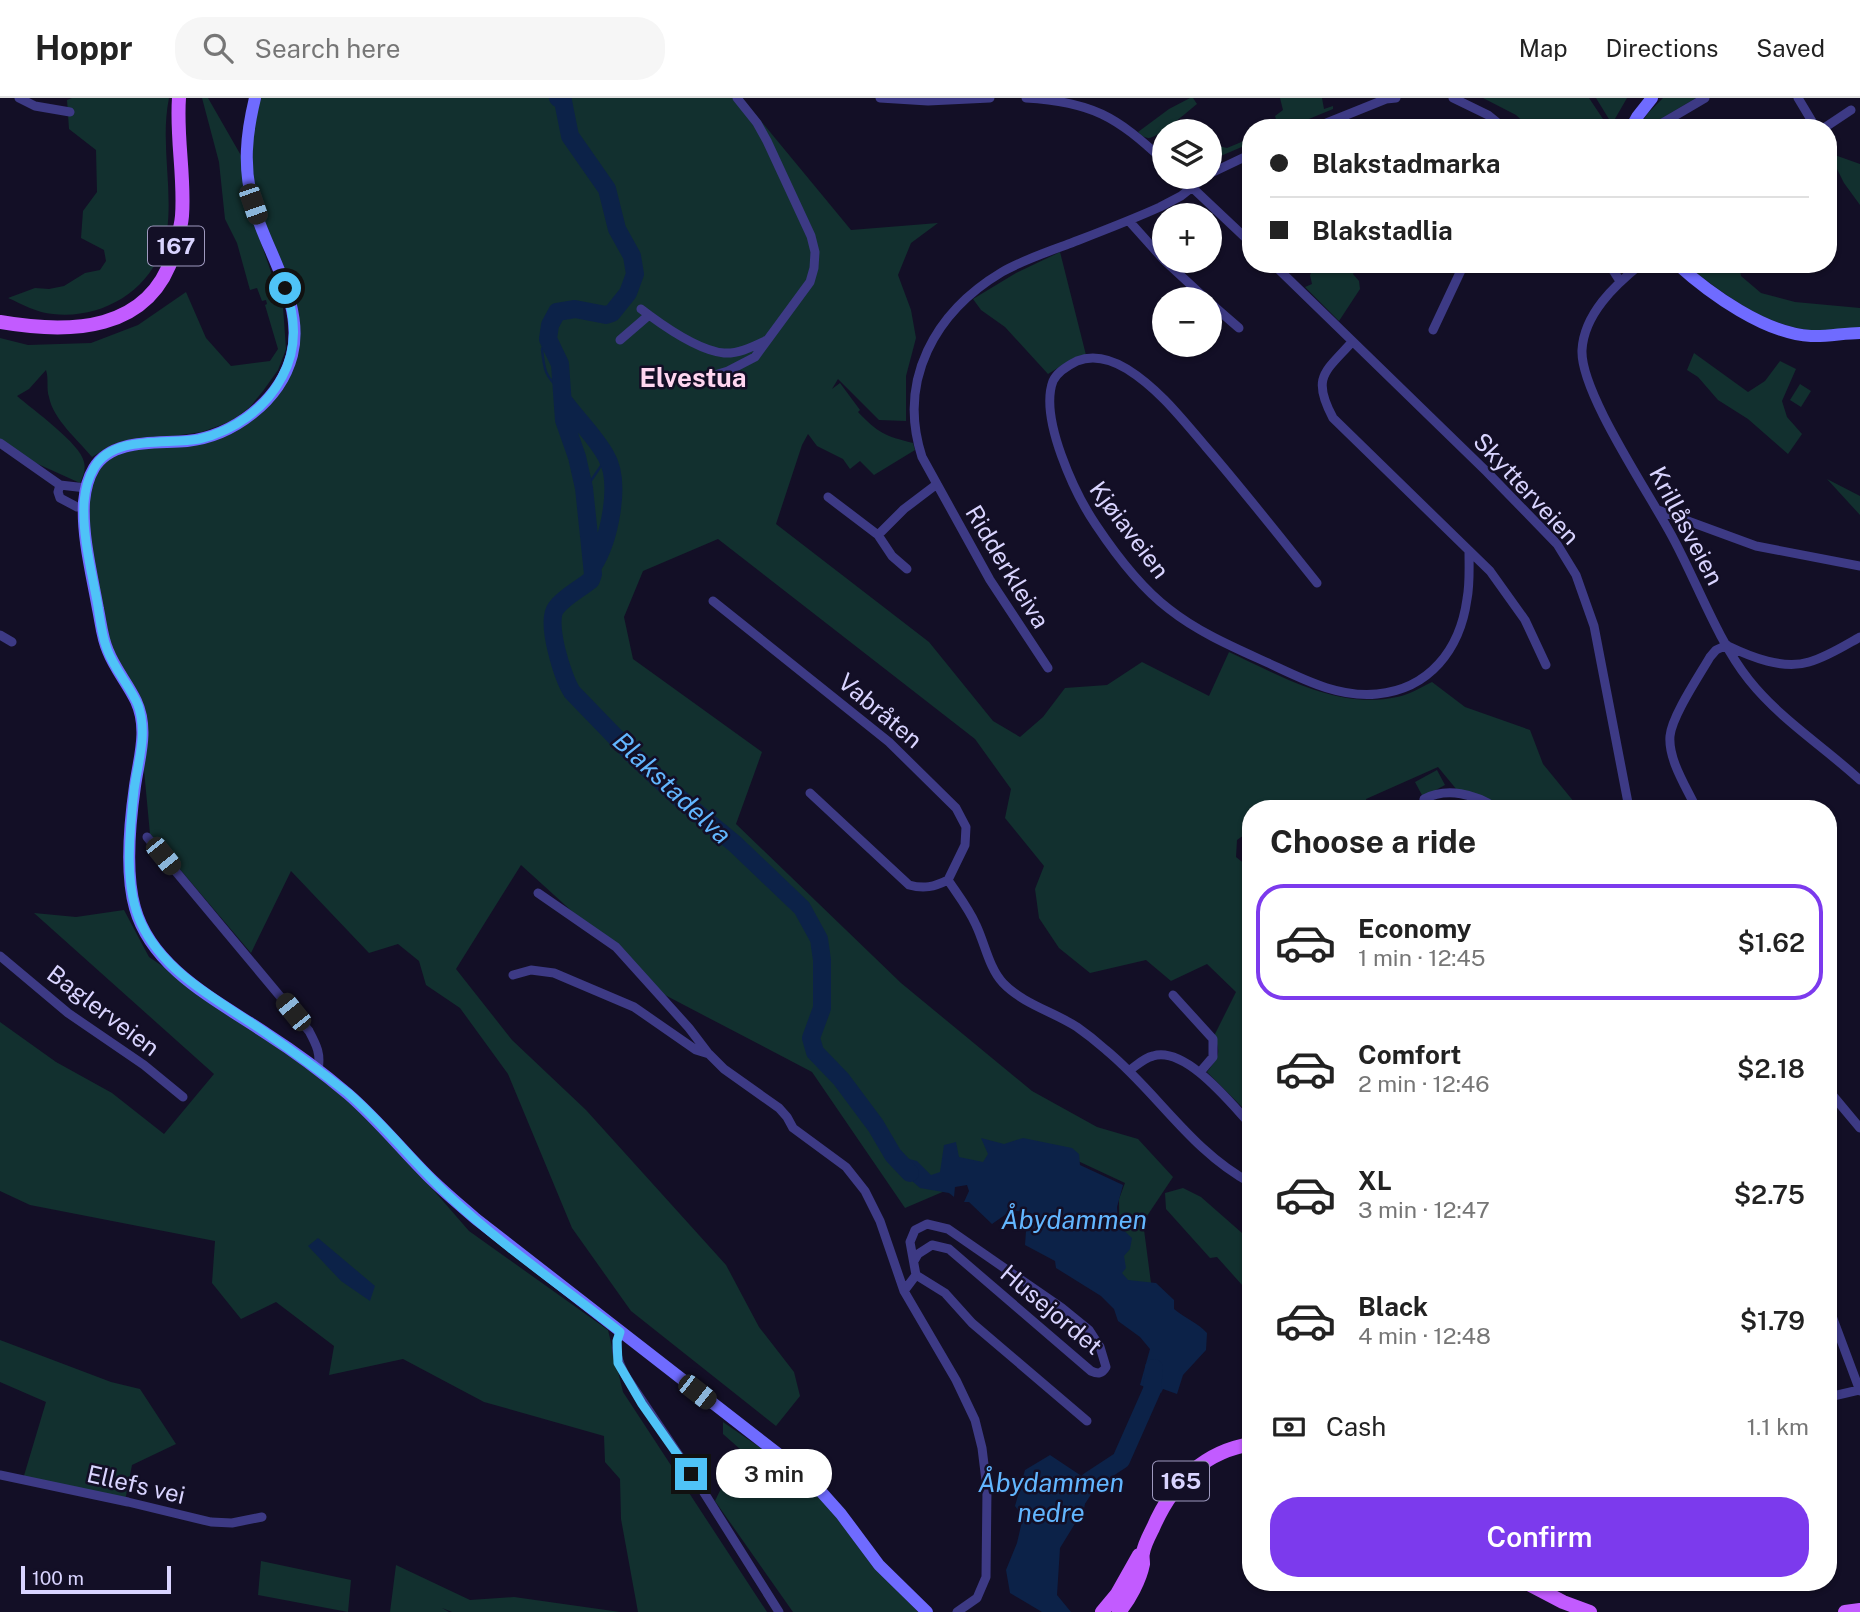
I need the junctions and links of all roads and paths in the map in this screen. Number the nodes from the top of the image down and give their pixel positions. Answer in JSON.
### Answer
{"nodes":[{"id":1,"x":19,"y":98,"type":"edge"},
{"id":2,"x":179,"y":98,"type":"edge"},
{"id":3,"x":255,"y":98,"type":"edge"},
{"id":4,"x":737,"y":98,"type":"edge"},
{"id":5,"x":880,"y":98,"type":"edge"},
{"id":6,"x":989,"y":98,"type":"edge"},
{"id":7,"x":1026,"y":98,"type":"edge"},
{"id":8,"x":1396,"y":98,"type":"edge"},
{"id":9,"x":1453,"y":98,"type":"edge"},
{"id":10,"x":1652,"y":98,"type":"edge"},
{"id":11,"x":1705,"y":98,"type":"edge"},
{"id":12,"x":1798,"y":98,"type":"edge"},
{"id":13,"x":1850,"y":110,"type":"dead end"},
{"id":14,"x":70,"y":112,"type":"dead end"},
{"id":15,"x":1336,"y":119,"type":"edge"},
{"id":16,"x":1493,"y":119,"type":"edge"},
{"id":17,"x":1635,"y":119,"type":"edge"},
{"id":18,"x":1669,"y":119,"type":"edge"},
{"id":19,"x":1811,"y":119,"type":"edge"},
{"id":20,"x":1837,"y":119,"type":"edge"},
{"id":21,"x":1152,"y":149,"type":"edge"},
{"id":22,"x":1242,"y":158,"type":"edge"},
{"id":23,"x":1222,"y":168,"type":"edge"},
{"id":24,"x":1188,"y":189,"type":"edge"},
{"id":25,"x":1195,"y":189,"type":"edge"},
{"id":26,"x":1129,"y":221,"type":"junction"},
{"id":27,"x":1242,"y":234,"type":"edge"},
{"id":28,"x":1152,"y":247,"type":"edge"},
{"id":29,"x":1178,"y":273,"type":"edge"},
{"id":30,"x":1282,"y":273,"type":"edge"},
{"id":31,"x":1460,"y":273,"type":"edge"},
{"id":32,"x":1615,"y":273,"type":"edge"},
{"id":33,"x":1629,"y":273,"type":"edge"},
{"id":34,"x":1689,"y":273,"type":"edge"},
{"id":35,"x":1620,"y":281,"type":"junction"},
{"id":36,"x":1193,"y":287,"type":"edge"},
{"id":37,"x":0,"y":313,"type":"edge"},
{"id":38,"x":1222,"y":313,"type":"edge"},
{"id":39,"x":0,"y":322,"type":"edge"},
{"id":40,"x":65,"y":328,"type":"junction"},
{"id":41,"x":1239,"y":328,"type":"dead end"},
{"id":42,"x":1433,"y":330,"type":"dead end"},
{"id":43,"x":1860,"y":333,"type":"edge"},
{"id":44,"x":769,"y":339,"type":"junction"},
{"id":45,"x":620,"y":340,"type":"dead end"},
{"id":46,"x":1352,"y":342,"type":"junction"},
{"id":47,"x":698,"y":380,"type":"dead end"},
{"id":48,"x":0,"y":443,"type":"edge"},
{"id":49,"x":937,"y":484,"type":"junction"},
{"id":50,"x":60,"y":485,"type":"junction"},
{"id":51,"x":86,"y":488,"type":"junction"},
{"id":52,"x":828,"y":496,"type":"dead end"},
{"id":53,"x":77,"y":507,"type":"dead end"},
{"id":54,"x":1658,"y":510,"type":"junction"},
{"id":55,"x":878,"y":535,"type":"junction"},
{"id":56,"x":1469,"y":552,"type":"junction"},
{"id":57,"x":1860,"y":566,"type":"edge"},
{"id":58,"x":907,"y":569,"type":"dead end"},
{"id":59,"x":1317,"y":583,"type":"dead end"},
{"id":60,"x":713,"y":601,"type":"dead end"},
{"id":61,"x":0,"y":635,"type":"edge"},
{"id":62,"x":1860,"y":637,"type":"edge"},
{"id":63,"x":12,"y":642,"type":"dead end"},
{"id":64,"x":1727,"y":645,"type":"junction"},
{"id":65,"x":1546,"y":665,"type":"dead end"},
{"id":66,"x":1048,"y":668,"type":"dead end"},
{"id":67,"x":1860,"y":780,"type":"edge"},
{"id":68,"x":810,"y":793,"type":"dead end"},
{"id":69,"x":1424,"y":800,"type":"edge"},
{"id":70,"x":1479,"y":800,"type":"edge"},
{"id":71,"x":1627,"y":800,"type":"edge"},
{"id":72,"x":1693,"y":800,"type":"edge"},
{"id":73,"x":147,"y":837,"type":"dead end"},
{"id":74,"x":948,"y":880,"type":"junction"},
{"id":75,"x":538,"y":892,"type":"dead end"},
{"id":76,"x":0,"y":956,"type":"edge"},
{"id":77,"x":513,"y":975,"type":"dead end"},
{"id":78,"x":1172,"y":995,"type":"dead end"},
{"id":79,"x":709,"y":1055,"type":"junction"},
{"id":80,"x":318,"y":1070,"type":"junction"},
{"id":81,"x":1130,"y":1070,"type":"junction"},
{"id":82,"x":1201,"y":1072,"type":"junction"},
{"id":83,"x":183,"y":1097,"type":"dead end"},
{"id":84,"x":1837,"y":1101,"type":"edge"},
{"id":85,"x":1242,"y":1115,"type":"edge"},
{"id":86,"x":1860,"y":1128,"type":"edge"},
{"id":87,"x":1242,"y":1177,"type":"edge"},
{"id":88,"x":914,"y":1261,"type":"junction"},
{"id":89,"x":916,"y":1275,"type":"junction"},
{"id":90,"x":904,"y":1291,"type":"junction"},
{"id":91,"x":1837,"y":1329,"type":"edge"},
{"id":92,"x":620,"y":1332,"type":"junction"},
{"id":93,"x":1860,"y":1391,"type":"edge"},
{"id":94,"x":1837,"y":1395,"type":"edge"},
{"id":95,"x":1087,"y":1421,"type":"dead end"},
{"id":96,"x":1242,"y":1446,"type":"edge"},
{"id":97,"x":0,"y":1475,"type":"edge"},
{"id":98,"x":262,"y":1517,"type":"dead end"},
{"id":99,"x":1143,"y":1552,"type":"junction"},
{"id":100,"x":1542,"y":1591,"type":"edge"},
{"id":101,"x":1860,"y":1610,"type":"edge"},
{"id":102,"x":779,"y":1612,"type":"edge"},
{"id":103,"x":927,"y":1612,"type":"edge"},
{"id":104,"x":957,"y":1612,"type":"edge"},
{"id":105,"x":1102,"y":1612,"type":"edge"},
{"id":106,"x":1119,"y":1612,"type":"edge"},
{"id":107,"x":1590,"y":1612,"type":"edge"},
{"id":108,"x":1845,"y":1612,"type":"edge"}],
"edges":[{"from":1,"to":14,"type":"street"},
{"from":2,"to":40,"type":"main road","number":"167"},
{"from":3,"to":51,"type":"main road"},
{"from":4,"to":44,"type":"street"},
{"from":5,"to":6,"type":"street"},
{"from":7,"to":21,"type":"street"},
{"from":8,"to":15,"type":"street"},
{"from":9,"to":16,"type":"street"},
{"from":10,"to":17,"type":"main road"},
{"from":11,"to":18,"type":"street"},
{"from":12,"to":19,"type":"street"},
{"from":13,"to":20,"type":"street"},
{"from":22,"to":23,"type":"street","name":"Ridderkleiva"},
{"from":24,"to":26,"type":"street","name":"Ridderkleiva"},
{"from":25,"to":27,"type":"street"},
{"from":26,"to":28,"type":"street"},
{"from":26,"to":49,"type":"street","name":"Ridderkleiva"},
{"from":29,"to":36,"type":"street"},
{"from":30,"to":46,"type":"street","name":"Skytterveien"},
{"from":31,"to":42,"type":"street"},
{"from":32,"to":35,"type":"street"},
{"from":33,"to":35,"type":"street","name":"Krillåsveien"},
{"from":34,"to":43,"type":"main road"},
{"from":35,"to":54,"type":"street","name":"Krillåsveien"},
{"from":37,"to":40,"type":"main road","number":"167"},
{"from":38,"to":41,"type":"street"},
{"from":39,"to":40,"type":"main road","number":"167"},
{"from":44,"to":45,"type":"street"},
{"from":44,"to":47,"type":"street"},
{"from":46,"to":56,"type":"street"},
{"from":46,"to":71,"type":"street","name":"Skytterveien"},
{"from":48,"to":50,"type":"street"},
{"from":49,"to":55,"type":"street"},
{"from":49,"to":66,"type":"street","name":"Ridderkleiva"},
{"from":50,"to":51,"type":"street"},
{"from":50,"to":53,"type":"street"},
{"from":51,"to":80,"type":"main road"},
{"from":52,"to":55,"type":"street"},
{"from":54,"to":57,"type":"street"},
{"from":54,"to":64,"type":"street","name":"Krillåsveien"},
{"from":55,"to":58,"type":"street"},
{"from":56,"to":59,"type":"street","name":"Kjøiaveien"},
{"from":56,"to":65,"type":"street"},
{"from":60,"to":74,"type":"street","name":"Vabråten"},
{"from":61,"to":63,"type":"street"},
{"from":62,"to":64,"type":"street"},
{"from":64,"to":67,"type":"street","name":"Krillåsveien"},
{"from":64,"to":72,"type":"street"},
{"from":68,"to":74,"type":"street"},
{"from":69,"to":70,"type":"street"},
{"from":73,"to":80,"type":"street"},
{"from":74,"to":81,"type":"street"},
{"from":75,"to":79,"type":"street"},
{"from":76,"to":83,"type":"street","name":"Baglerveien"},
{"from":77,"to":79,"type":"street"},
{"from":78,"to":82,"type":"street"},
{"from":79,"to":90,"type":"street"},
{"from":80,"to":92,"type":"main road"},
{"from":81,"to":82,"type":"street"},
{"from":81,"to":87,"type":"street"},
{"from":82,"to":85,"type":"street"},
{"from":84,"to":86,"type":"street"},
{"from":88,"to":88,"type":"street","name":"Husejordet"},
{"from":88,"to":89,"type":"street","name":"Husejordet"},
{"from":89,"to":90,"type":"street"},
{"from":89,"to":95,"type":"street"},
{"from":90,"to":104,"type":"street"},
{"from":91,"to":93,"type":"street"},
{"from":92,"to":102,"type":"street"},
{"from":92,"to":103,"type":"main road"},
{"from":93,"to":94,"type":"street"},
{"from":96,"to":99,"type":"main road","number":"165"},
{"from":97,"to":98,"type":"street","name":"Ellefs vei"},
{"from":99,"to":105,"type":"main road","number":"165"},
{"from":99,"to":106,"type":"main road","number":"165"},
{"from":100,"to":107,"type":"main road"},
{"from":101,"to":108,"type":"main road"}]}
